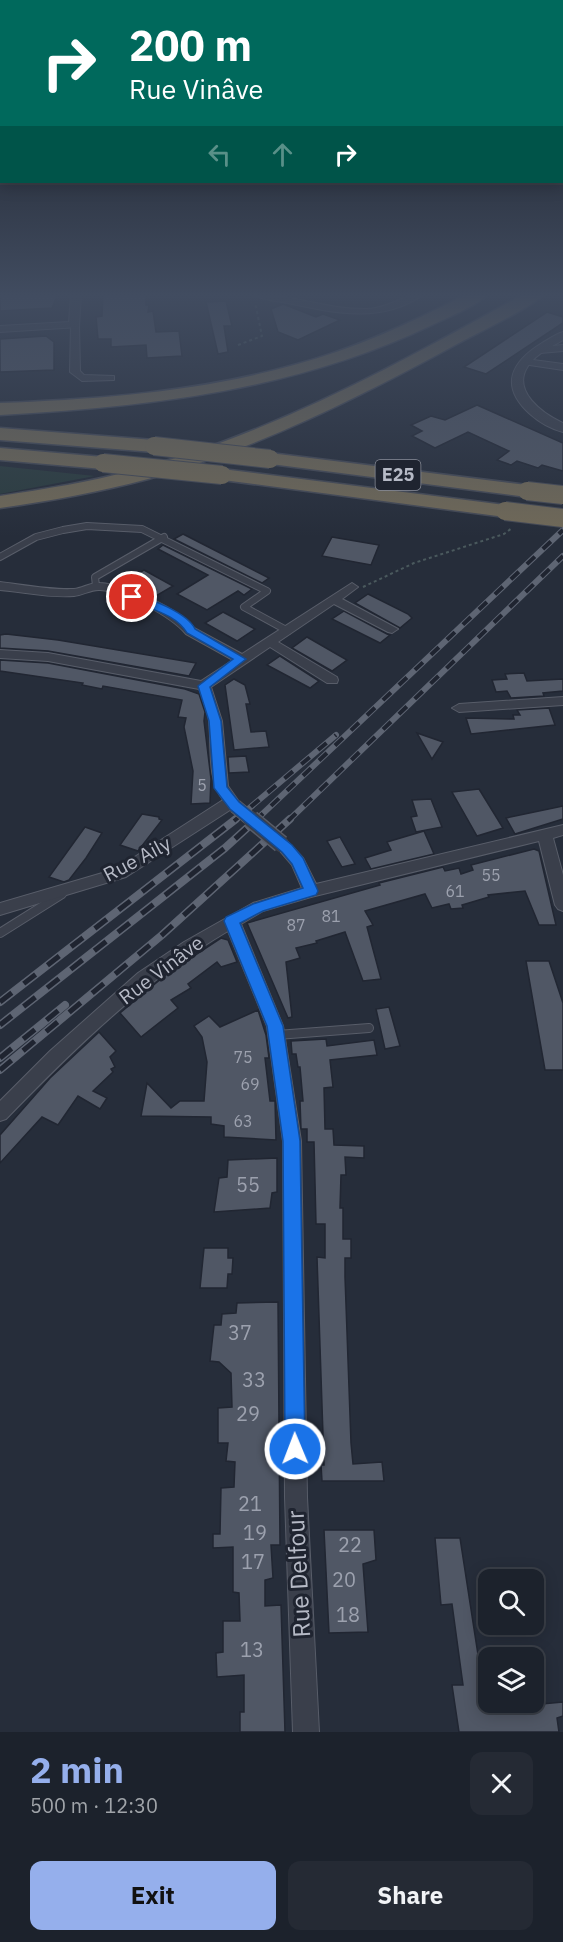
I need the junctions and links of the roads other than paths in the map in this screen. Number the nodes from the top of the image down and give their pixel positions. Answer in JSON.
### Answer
{"nodes":[{"id":1,"x":78,"y":375,"type":"edge"},
{"id":2,"x":279,"y":375,"type":"edge"},
{"id":3,"x":384,"y":375,"type":"edge"},
{"id":4,"x":519,"y":375,"type":"edge"},
{"id":5,"x":111,"y":378,"type":"dead end"},
{"id":6,"x":0,"y":409,"type":"edge"},
{"id":7,"x":563,"y":428,"type":"edge"},
{"id":8,"x":0,"y":434,"type":"edge"},
{"id":9,"x":0,"y":454,"type":"edge"},
{"id":10,"x":563,"y":495,"type":"edge"},
{"id":11,"x":0,"y":502,"type":"edge"},
{"id":12,"x":563,"y":518,"type":"edge"},
{"id":13,"x":164,"y":537,"type":"junction"},
{"id":14,"x":0,"y":557,"type":"edge"},
{"id":15,"x":0,"y":586,"type":"edge"},
{"id":16,"x":96,"y":586,"type":"junction"},
{"id":17,"x":352,"y":587,"type":"road end"},
{"id":18,"x":333,"y":599,"type":"junction"},
{"id":19,"x":392,"y":628,"type":"dead end"},
{"id":20,"x":288,"y":631,"type":"junction"},
{"id":21,"x":270,"y":642,"type":"junction"},
{"id":22,"x":0,"y":654,"type":"edge"},
{"id":23,"x":241,"y":659,"type":"junction"},
{"id":24,"x":333,"y":680,"type":"dead end"},
{"id":25,"x":203,"y":686,"type":"junction"},
{"id":26,"x":563,"y":701,"type":"edge"},
{"id":27,"x":459,"y":708,"type":"dead end"},
{"id":28,"x":233,"y":804,"type":"junction"},
{"id":29,"x":563,"y":830,"type":"edge"},
{"id":30,"x":545,"y":834,"type":"junction"},
{"id":31,"x":66,"y":891,"type":"junction"},
{"id":32,"x":311,"y":891,"type":"junction"},
{"id":33,"x":563,"y":905,"type":"edge"},
{"id":34,"x":0,"y":909,"type":"edge"},
{"id":35,"x":231,"y":921,"type":"junction"},
{"id":36,"x":0,"y":933,"type":"edge"},
{"id":37,"x":369,"y":1028,"type":"dead end"},
{"id":38,"x":277,"y":1035,"type":"junction"},
{"id":39,"x":0,"y":1113,"type":"edge"},
{"id":40,"x":306,"y":1732,"type":"edge"}],
"edges":[{"from":1,"to":5,"type":"street"},
{"from":2,"to":6,"type":"highway"},
{"from":3,"to":11,"type":"highway"},
{"from":4,"to":7,"type":"street"},
{"from":8,"to":10,"type":"highway","number":"E25","bridge":true},
{"from":9,"to":12,"type":"highway","number":"E25","bridge":true},
{"from":13,"to":14,"type":"lane"},
{"from":13,"to":16,"type":"lane"},
{"from":13,"to":20,"type":"lane"},
{"from":15,"to":16,"type":"street"},
{"from":16,"to":23,"type":"street"},
{"from":17,"to":18,"type":"street"},
{"from":18,"to":19,"type":"street"},
{"from":18,"to":20,"type":"street"},
{"from":20,"to":21,"type":"street"},
{"from":21,"to":23,"type":"street"},
{"from":21,"to":24,"type":"street"},
{"from":22,"to":25,"type":"street"},
{"from":23,"to":25,"type":"street"},
{"from":25,"to":28,"type":"street"},
{"from":26,"to":27,"type":"street"},
{"from":28,"to":31,"type":"street","name":"Rue Aily"},
{"from":28,"to":32,"type":"street","bridge":true},
{"from":29,"to":30,"type":"street","name":"Rue Vinâve"},
{"from":30,"to":32,"type":"street","name":"Rue Vinâve"},
{"from":30,"to":33,"type":"street"},
{"from":31,"to":34,"type":"street","name":"Rue Aily"},
{"from":31,"to":36,"type":"lane"},
{"from":32,"to":35,"type":"street","name":"Rue Vinâve"},
{"from":35,"to":38,"type":"street","name":"Rue Delfour"},
{"from":35,"to":39,"type":"street","name":"Rue Vinâve"},
{"from":37,"to":38,"type":"lane"},
{"from":38,"to":40,"type":"street","name":"Rue Delfour"}]}
